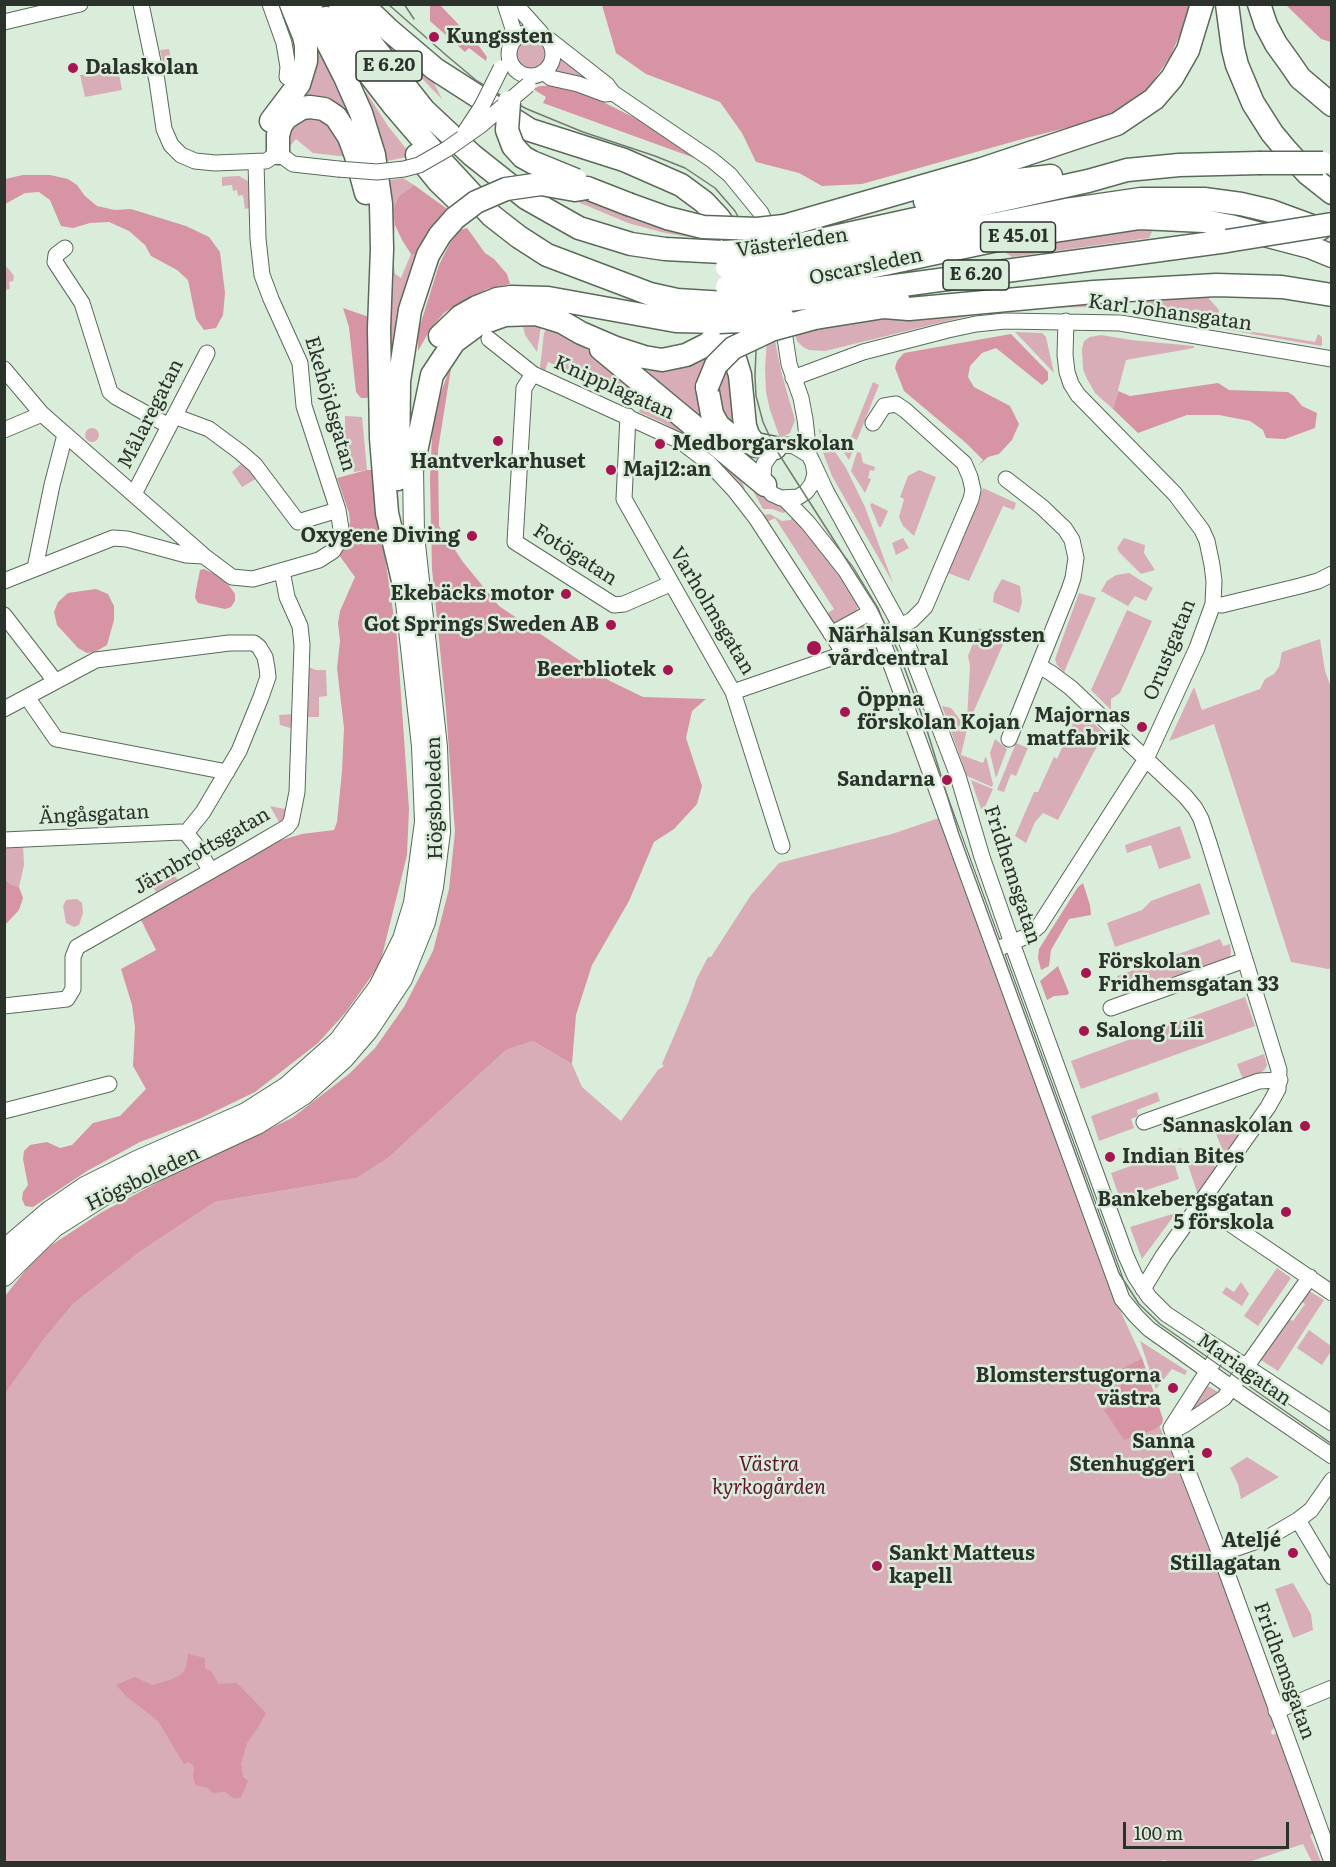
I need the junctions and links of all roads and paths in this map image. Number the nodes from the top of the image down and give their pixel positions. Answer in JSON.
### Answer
{"nodes":[{"id":1,"x":80,"y":4,"type":"edge"},
{"id":2,"x":141,"y":4,"type":"edge"},
{"id":3,"x":270,"y":4,"type":"edge"},
{"id":4,"x":291,"y":4,"type":"edge"},
{"id":5,"x":308,"y":4,"type":"edge"},
{"id":6,"x":314,"y":4,"type":"edge"},
{"id":7,"x":340,"y":4,"type":"edge"},
{"id":8,"x":362,"y":4,"type":"edge"},
{"id":9,"x":505,"y":4,"type":"edge"},
{"id":10,"x":515,"y":4,"type":"edge"},
{"id":11,"x":1202,"y":4,"type":"edge"},
{"id":12,"x":1227,"y":4,"type":"edge"},
{"id":13,"x":1259,"y":4,"type":"edge"},
{"id":14,"x":24,"y":11,"type":"edge"},
{"id":15,"x":4,"y":21,"type":"edge"},
{"id":16,"x":544,"y":36,"type":"junction"},
{"id":17,"x":516,"y":38,"type":"junction"},
{"id":18,"x":352,"y":51,"type":"junction"},
{"id":19,"x":505,"y":64,"type":"junction"},
{"id":20,"x":287,"y":76,"type":"dead end"},
{"id":21,"x":536,"y":77,"type":"junction"},
{"id":22,"x":613,"y":93,"type":"junction"},
{"id":23,"x":509,"y":102,"type":"junction"},
{"id":24,"x":1332,"y":105,"type":"edge"},
{"id":25,"x":462,"y":137,"type":"junction"},
{"id":26,"x":278,"y":153,"type":"junction"},
{"id":27,"x":256,"y":162,"type":"junction"},
{"id":28,"x":1327,"y":163,"type":"edge"},
{"id":29,"x":1127,"y":170,"type":"junction"},
{"id":30,"x":587,"y":188,"type":"junction"},
{"id":31,"x":1332,"y":193,"type":"edge"},
{"id":32,"x":1332,"y":224,"type":"edge"},
{"id":33,"x":784,"y":226,"type":"junction"},
{"id":34,"x":1332,"y":233,"type":"edge"},
{"id":35,"x":631,"y":244,"type":"joint"},
{"id":36,"x":65,"y":248,"type":"dead end"},
{"id":37,"x":1138,"y":254,"type":"junction"},
{"id":38,"x":1332,"y":256,"type":"edge"},
{"id":39,"x":809,"y":280,"type":"junction"},
{"id":40,"x":724,"y":293,"type":"junction"},
{"id":41,"x":1332,"y":295,"type":"edge"},
{"id":42,"x":884,"y":307,"type":"junction"},
{"id":43,"x":1066,"y":321,"type":"junction"},
{"id":44,"x":379,"y":329,"type":"junction"},
{"id":45,"x":581,"y":333,"type":"junction"},
{"id":46,"x":489,"y":339,"type":"dead end"},
{"id":47,"x":207,"y":353,"type":"dead end"},
{"id":48,"x":1332,"y":359,"type":"edge"},
{"id":49,"x":4,"y":369,"type":"edge"},
{"id":50,"x":532,"y":374,"type":"junction"},
{"id":51,"x":794,"y":382,"type":"junction"},
{"id":52,"x":42,"y":414,"type":"junction"},
{"id":53,"x":628,"y":416,"type":"junction"},
{"id":54,"x":172,"y":421,"type":"junction"},
{"id":55,"x":873,"y":423,"type":"dead end"},
{"id":56,"x":4,"y":430,"type":"edge"},
{"id":57,"x":65,"y":435,"type":"junction"},
{"id":58,"x":773,"y":446,"type":"junction"},
{"id":59,"x":811,"y":459,"type":"junction"},
{"id":60,"x":413,"y":466,"type":"junction"},
{"id":61,"x":1006,"y":479,"type":"dead end"},
{"id":62,"x":765,"y":485,"type":"junction"},
{"id":63,"x":134,"y":494,"type":"junction"},
{"id":64,"x":785,"y":499,"type":"junction"},
{"id":65,"x":338,"y":510,"type":"junction"},
{"id":66,"x":204,"y":556,"type":"junction"},
{"id":67,"x":35,"y":568,"type":"junction"},
{"id":68,"x":282,"y":571,"type":"junction"},
{"id":69,"x":1332,"y":574,"type":"edge"},
{"id":70,"x":4,"y":581,"type":"edge"},
{"id":71,"x":670,"y":584,"type":"junction"},
{"id":72,"x":404,"y":585,"type":"junction"},
{"id":73,"x":1213,"y":604,"type":"junction"},
{"id":74,"x":871,"y":612,"type":"junction"},
{"id":75,"x":4,"y":615,"type":"edge"},
{"id":76,"x":901,"y":627,"type":"junction"},
{"id":77,"x":831,"y":634,"type":"junction"},
{"id":78,"x":881,"y":637,"type":"junction"},
{"id":79,"x":843,"y":654,"type":"junction"},
{"id":80,"x":1040,"y":666,"type":"junction"},
{"id":81,"x":55,"y":681,"type":"junction"},
{"id":82,"x":732,"y":692,"type":"junction"},
{"id":83,"x":27,"y":697,"type":"junction"},
{"id":84,"x":4,"y":709,"type":"edge"},
{"id":85,"x":1009,"y":739,"type":"dead end"},
{"id":86,"x":1146,"y":759,"type":"junction"},
{"id":87,"x":227,"y":772,"type":"junction"},
{"id":88,"x":186,"y":833,"type":"junction"},
{"id":89,"x":4,"y":840,"type":"edge"},
{"id":90,"x":782,"y":846,"type":"dead end"},
{"id":91,"x":210,"y":870,"type":"junction"},
{"id":92,"x":1012,"y":943,"type":"junction"},
{"id":93,"x":994,"y":950,"type":"junction"},
{"id":94,"x":1245,"y":960,"type":"junction"},
{"id":95,"x":4,"y":1006,"type":"edge"},
{"id":96,"x":1111,"y":1008,"type":"dead end"},
{"id":97,"x":1280,"y":1080,"type":"junction"},
{"id":98,"x":109,"y":1084,"type":"dead end"},
{"id":99,"x":4,"y":1111,"type":"edge"},
{"id":100,"x":1144,"y":1122,"type":"dead end"},
{"id":101,"x":1201,"y":1204,"type":"junction"},
{"id":102,"x":4,"y":1250,"type":"edge"},
{"id":103,"x":4,"y":1276,"type":"edge"},
{"id":104,"x":1310,"y":1277,"type":"junction"},
{"id":105,"x":1143,"y":1288,"type":"junction"},
{"id":106,"x":1332,"y":1293,"type":"edge"},
{"id":107,"x":1157,"y":1305,"type":"joint"},
{"id":108,"x":1136,"y":1316,"type":"joint"},
{"id":109,"x":1221,"y":1350,"type":"junction"},
{"id":110,"x":1246,"y":1366,"type":"junction"},
{"id":111,"x":1207,"y":1370,"type":"junction"},
{"id":112,"x":1232,"y":1388,"type":"junction"},
{"id":113,"x":1332,"y":1423,"type":"edge"},
{"id":114,"x":1173,"y":1425,"type":"junction"},
{"id":115,"x":1332,"y":1456,"type":"edge"},
{"id":116,"x":1332,"y":1480,"type":"edge"},
{"id":117,"x":1298,"y":1520,"type":"junction"},
{"id":118,"x":1220,"y":1554,"type":"junction"},
{"id":119,"x":1332,"y":1577,"type":"edge"},
{"id":120,"x":1332,"y":1688,"type":"edge"},
{"id":121,"x":1276,"y":1711,"type":"junction"},
{"id":122,"x":1327,"y":1835,"type":"edge"},
{"id":123,"x":1332,"y":1862,"type":"edge"}],
"edges":[{"from":1,"to":14,"type":"street"},
{"from":2,"to":27,"type":"street"},
{"from":3,"to":20,"type":"street"},
{"from":4,"to":26,"type":"highway"},
{"from":5,"to":44,"type":"highway"},
{"from":6,"to":18,"type":"highway","name":"Västerleden","number":"E 6.20"},
{"from":7,"to":35,"type":"highway","number":"E 6.20"},
{"from":8,"to":40,"type":"highway"},
{"from":9,"to":17,"type":"street"},
{"from":10,"to":16,"type":"street"},
{"from":11,"to":33,"type":"highway"},
{"from":12,"to":31,"type":"highway"},
{"from":13,"to":24,"type":"highway"},
{"from":14,"to":15,"type":"street"},
{"from":16,"to":17,"type":"street"},
{"from":16,"to":21,"type":"street"},
{"from":16,"to":22,"type":"street"},
{"from":17,"to":19,"type":"street"},
{"from":18,"to":40,"type":"highway","name":"Västerleden","number":"E 6.20"},
{"from":18,"to":40,"type":"highway","name":"Västerleden","number":"E 6.20"},
{"from":19,"to":21,"type":"street"},
{"from":19,"to":25,"type":"street","bridge":true},
{"from":21,"to":22,"type":"street"},
{"from":21,"to":23,"type":"street","bridge":true},
{"from":22,"to":51,"type":"street"},
{"from":23,"to":25,"type":"street","bridge":true},
{"from":23,"to":30,"type":"highway","bridge":true},
{"from":25,"to":26,"type":"street","bridge":true},
{"from":26,"to":27,"type":"street"},
{"from":26,"to":44,"type":"highway"},
{"from":27,"to":65,"type":"street","name":"Ekehöjdsgatan"},
{"from":28,"to":29,"type":"highway","name":"Västerleden","number":"E 6.20","bridge":true},
{"from":29,"to":33,"type":"highway"},
{"from":29,"to":39,"type":"highway","name":"Västerleden","number":"E 6.20"},
{"from":30,"to":33,"type":"highway","bridge":true},
{"from":30,"to":72,"type":"highway","bridge":true},
{"from":32,"to":37,"type":"highway","number":"E 6.20","bridge":true},
{"from":34,"to":39,"type":"highway","name":"Oscarsleden","number":"E 45.01"},
{"from":35,"to":40,"type":"highway","name":"Oscarsleden","number":"E 45.01"},
{"from":36,"to":54,"type":"street"},
{"from":37,"to":39,"type":"highway","number":"E 6.20"},
{"from":37,"to":42,"type":"highway"},
{"from":38,"to":39,"type":"highway","name":"Oscarsleden","number":"E 45.01"},
{"from":39,"to":40,"type":"highway","bridge":true},
{"from":39,"to":40,"type":"highway","name":"Oscarsleden","number":"E 45.01","bridge":true},
{"from":39,"to":40,"type":"highway","name":"Västerleden","number":"E 6.20","bridge":true},
{"from":39,"to":42,"type":"highway"},
{"from":39,"to":58,"type":"highway","bridge":true},
{"from":40,"to":45,"type":"highway"},
{"from":40,"to":58,"type":"highway"},
{"from":40,"to":60,"type":"highway"},
{"from":41,"to":42,"type":"highway"},
{"from":43,"to":48,"type":"street","name":"Karl Johansgatan"},
{"from":43,"to":51,"type":"street","name":"Karl Johansgatan"},
{"from":43,"to":73,"type":"street","name":"Orustgatan"},
{"from":44,"to":72,"type":"highway"},
{"from":45,"to":60,"type":"highway"},
{"from":45,"to":62,"type":"highway"},
{"from":46,"to":50,"type":"street","name":"Knipplagatan"},
{"from":47,"to":54,"type":"street","name":"Målaregatan"},
{"from":49,"to":52,"type":"street","name":"Ekehöjdsgatan"},
{"from":50,"to":53,"type":"street","name":"Knipplagatan"},
{"from":50,"to":71,"type":"street","name":"Fotögatan"},
{"from":51,"to":58,"type":"street"},
{"from":51,"to":59,"type":"street"},
{"from":52,"to":56,"type":"street"},
{"from":52,"to":57,"type":"street","name":"Ekehöjdsgatan"},
{"from":53,"to":71,"type":"street","name":"Varholmsgatan"},
{"from":53,"to":77,"type":"street","name":"Knipplagatan"},
{"from":54,"to":63,"type":"street","name":"Målaregatan"},
{"from":54,"to":65,"type":"street"},
{"from":55,"to":76,"type":"street","name":"Varholmsgatan"},
{"from":57,"to":63,"type":"street","name":"Ekehöjdsgatan"},
{"from":57,"to":67,"type":"street"},
{"from":58,"to":59,"type":"street"},
{"from":58,"to":62,"type":"street"},
{"from":59,"to":64,"type":"street"},
{"from":59,"to":76,"type":"street","name":"Fridhemsgatan"},
{"from":60,"to":103,"type":"main road","name":"Högsboleden"},
{"from":61,"to":80,"type":"street"},
{"from":62,"to":64,"type":"street","name":"Fridhemsgatan"},
{"from":63,"to":66,"type":"street","name":"Ekehöjdsgatan"},
{"from":64,"to":74,"type":"street","name":"Fridhemsgatan"},
{"from":65,"to":68,"type":"street","name":"Ekehöjdsgatan"},
{"from":66,"to":67,"type":"street"},
{"from":66,"to":68,"type":"street","name":"Ekehöjdsgatan"},
{"from":67,"to":70,"type":"street"},
{"from":68,"to":91,"type":"street","name":"Järnbrottsgatan"},
{"from":69,"to":73,"type":"street"},
{"from":71,"to":82,"type":"street","name":"Varholmsgatan"},
{"from":72,"to":102,"type":"main road","name":"Högsboleden"},
{"from":73,"to":86,"type":"street","name":"Orustgatan"},
{"from":74,"to":77,"type":"street"},
{"from":74,"to":78,"type":"street","name":"Fridhemsgatan"},
{"from":75,"to":81,"type":"street"},
{"from":76,"to":78,"type":"street","name":"Varholmsgatan"},
{"from":76,"to":92,"type":"street","name":"Fridhemsgatan"},
{"from":77,"to":79,"type":"street","name":"Knipplagatan"},
{"from":78,"to":79,"type":"street","name":"Varholmsgatan"},
{"from":78,"to":93,"type":"street","name":"Fridhemsgatan"},
{"from":79,"to":82,"type":"street","name":"Varholmsgatan"},
{"from":80,"to":85,"type":"street"},
{"from":80,"to":86,"type":"street"},
{"from":81,"to":83,"type":"street"},
{"from":81,"to":87,"type":"street"},
{"from":82,"to":90,"type":"street"},
{"from":83,"to":84,"type":"street"},
{"from":83,"to":87,"type":"street"},
{"from":86,"to":92,"type":"street","name":"Orustgatan"},
{"from":86,"to":94,"type":"street"},
{"from":87,"to":88,"type":"street"},
{"from":88,"to":89,"type":"street","name":"Ängåsgatan"},
{"from":88,"to":91,"type":"street"},
{"from":91,"to":95,"type":"street","name":"Järnbrottsgatan"},
{"from":92,"to":93,"type":"street","name":"Orustgatan"},
{"from":92,"to":105,"type":"street","name":"Fridhemsgatan"},
{"from":93,"to":108,"type":"street","name":"Fridhemsgatan"},
{"from":94,"to":96,"type":"street"},
{"from":94,"to":97,"type":"street"},
{"from":97,"to":100,"type":"street"},
{"from":97,"to":101,"type":"street"},
{"from":98,"to":99,"type":"street"},
{"from":101,"to":104,"type":"street"},
{"from":101,"to":105,"type":"street"},
{"from":104,"to":106,"type":"street"},
{"from":104,"to":110,"type":"street"},
{"from":105,"to":107,"type":"street","name":"Fridhemsgatan"},
{"from":107,"to":109,"type":"street","name":"Mariagatan"},
{"from":108,"to":111,"type":"street","name":"Mariagatan"},
{"from":109,"to":110,"type":"street","name":"Mariagatan"},
{"from":109,"to":111,"type":"street"},
{"from":110,"to":112,"type":"street"},
{"from":110,"to":113,"type":"street","name":"Mariagatan"},
{"from":111,"to":112,"type":"street","name":"Mariagatan"},
{"from":111,"to":114,"type":"street"},
{"from":112,"to":114,"type":"street"},
{"from":112,"to":115,"type":"street","name":"Mariagatan"},
{"from":114,"to":118,"type":"street","name":"Fridhemsgatan"},
{"from":116,"to":117,"type":"street"},
{"from":117,"to":118,"type":"street"},
{"from":117,"to":119,"type":"street"},
{"from":118,"to":121,"type":"street","name":"Fridhemsgatan"},
{"from":120,"to":121,"type":"street"},
{"from":121,"to":122,"type":"street","name":"Fridhemsgatan"},
{"from":122,"to":123,"type":"street","name":"Fridhemsgatan"}]}
